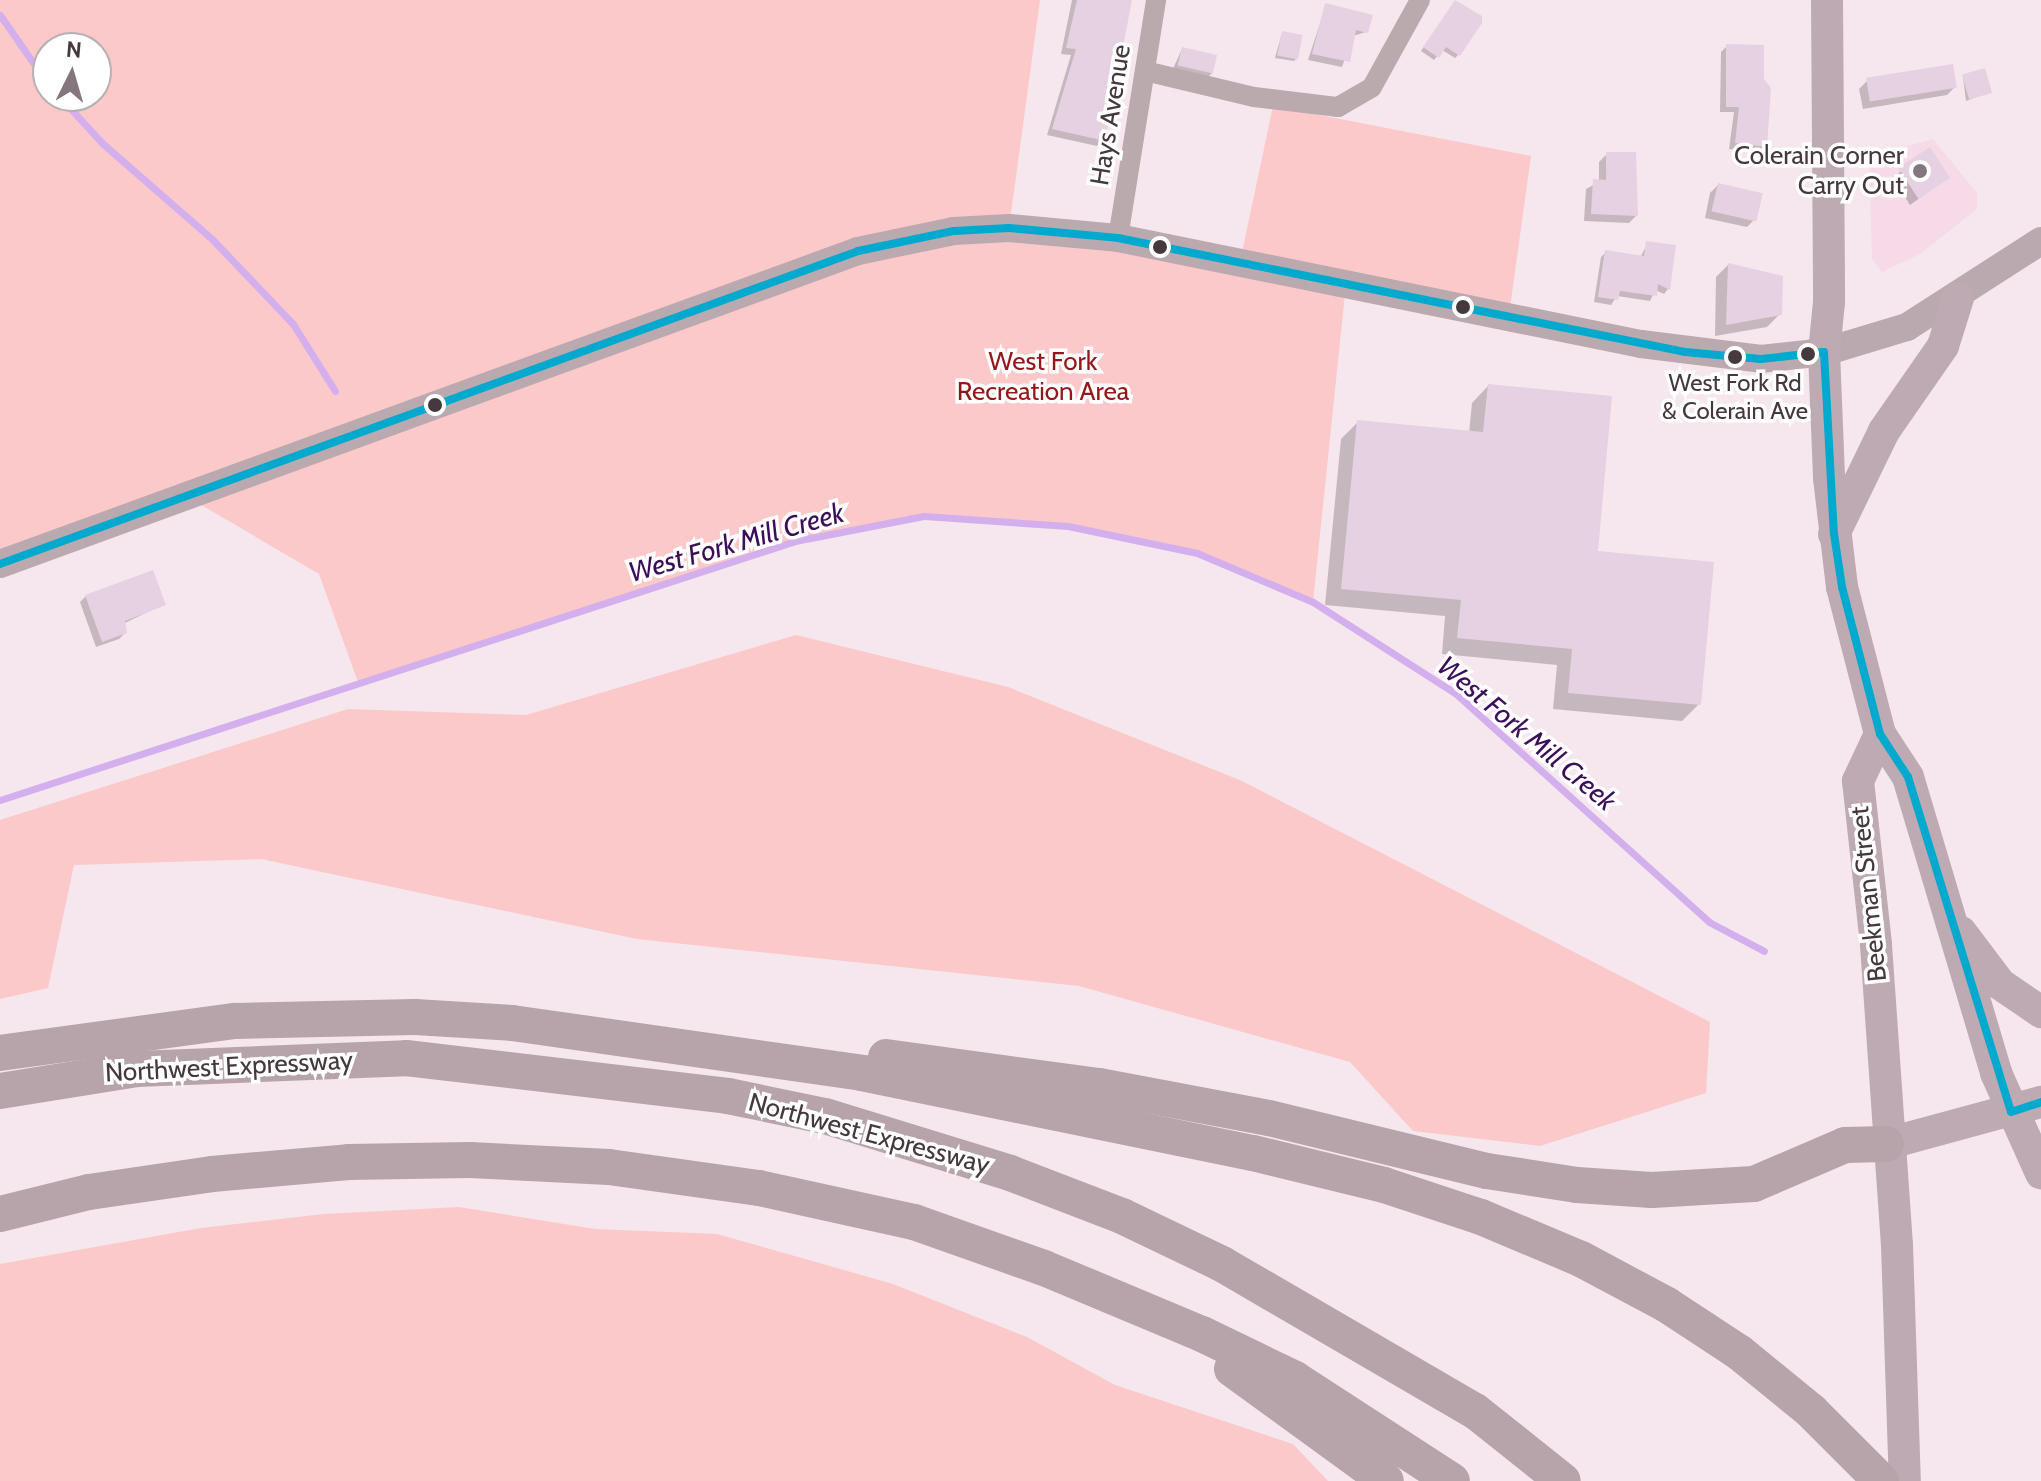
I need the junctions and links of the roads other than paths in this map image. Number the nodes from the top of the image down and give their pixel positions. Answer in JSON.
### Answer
{"nodes":[{"id":1,"x":1156,"y":0,"type":"edge"},
{"id":2,"x":1420,"y":0,"type":"edge"},
{"id":3,"x":1827,"y":0,"type":"edge"},
{"id":4,"x":1145,"y":71,"type":"junction"},
{"id":5,"x":1118,"y":238,"type":"junction"},
{"id":6,"x":2041,"y":241,"type":"edge"},
{"id":7,"x":1958,"y":298,"type":"junction"},
{"id":8,"x":1824,"y":352,"type":"junction"},
{"id":9,"x":1834,"y":534,"type":"junction"},
{"id":10,"x":0,"y":564,"type":"edge"},
{"id":11,"x":1880,"y":734,"type":"junction"},
{"id":12,"x":1942,"y":902,"type":"junction"},
{"id":13,"x":2041,"y":1012,"type":"edge"},
{"id":14,"x":0,"y":1053,"type":"edge"},
{"id":15,"x":733,"y":1053,"type":"junction"},
{"id":16,"x":0,"y":1091,"type":"edge"},
{"id":17,"x":2026,"y":1107,"type":"edge"},
{"id":18,"x":1886,"y":1144,"type":"junction"},
{"id":19,"x":2041,"y":1173,"type":"edge"},
{"id":20,"x":0,"y":1214,"type":"edge"},
{"id":21,"x":1044,"y":1268,"type":"junction"},
{"id":22,"x":1386,"y":1481,"type":"edge"},
{"id":23,"x":1452,"y":1481,"type":"edge"},
{"id":24,"x":1563,"y":1481,"type":"edge"},
{"id":25,"x":1881,"y":1481,"type":"edge"},
{"id":26,"x":1905,"y":1481,"type":"edge"}],
"edges":[{"from":1,"to":4,"type":"street","name":"Hays Avenue"},
{"from":2,"to":4,"type":"street"},
{"from":3,"to":8,"type":"main road"},
{"from":4,"to":5,"type":"street","name":"Hays Avenue"},
{"from":5,"to":8,"type":"street"},
{"from":5,"to":10,"type":"street"},
{"from":6,"to":7,"type":"street"},
{"from":7,"to":8,"type":"street"},
{"from":7,"to":9,"type":"main road"},
{"from":8,"to":9,"type":"main road"},
{"from":9,"to":11,"type":"main road"},
{"from":11,"to":12,"type":"main road","name":"Beekman Street"},
{"from":11,"to":18,"type":"main road","name":"Beekman Street"},
{"from":12,"to":13,"type":"main road"},
{"from":12,"to":17,"type":"main road","name":"Beekman Street"},
{"from":14,"to":15,"type":"highway"},
{"from":15,"to":18,"type":"highway"},
{"from":15,"to":25,"type":"highway"},
{"from":16,"to":24,"type":"highway","name":"Northwest Expressway"},
{"from":17,"to":18,"type":"main road"},
{"from":17,"to":19,"type":"main road","name":"Beekman Street"},
{"from":18,"to":26,"type":"main road","name":"Beekman Street"},
{"from":20,"to":21,"type":"highway"},
{"from":21,"to":22,"type":"highway"},
{"from":21,"to":23,"type":"highway"}]}
